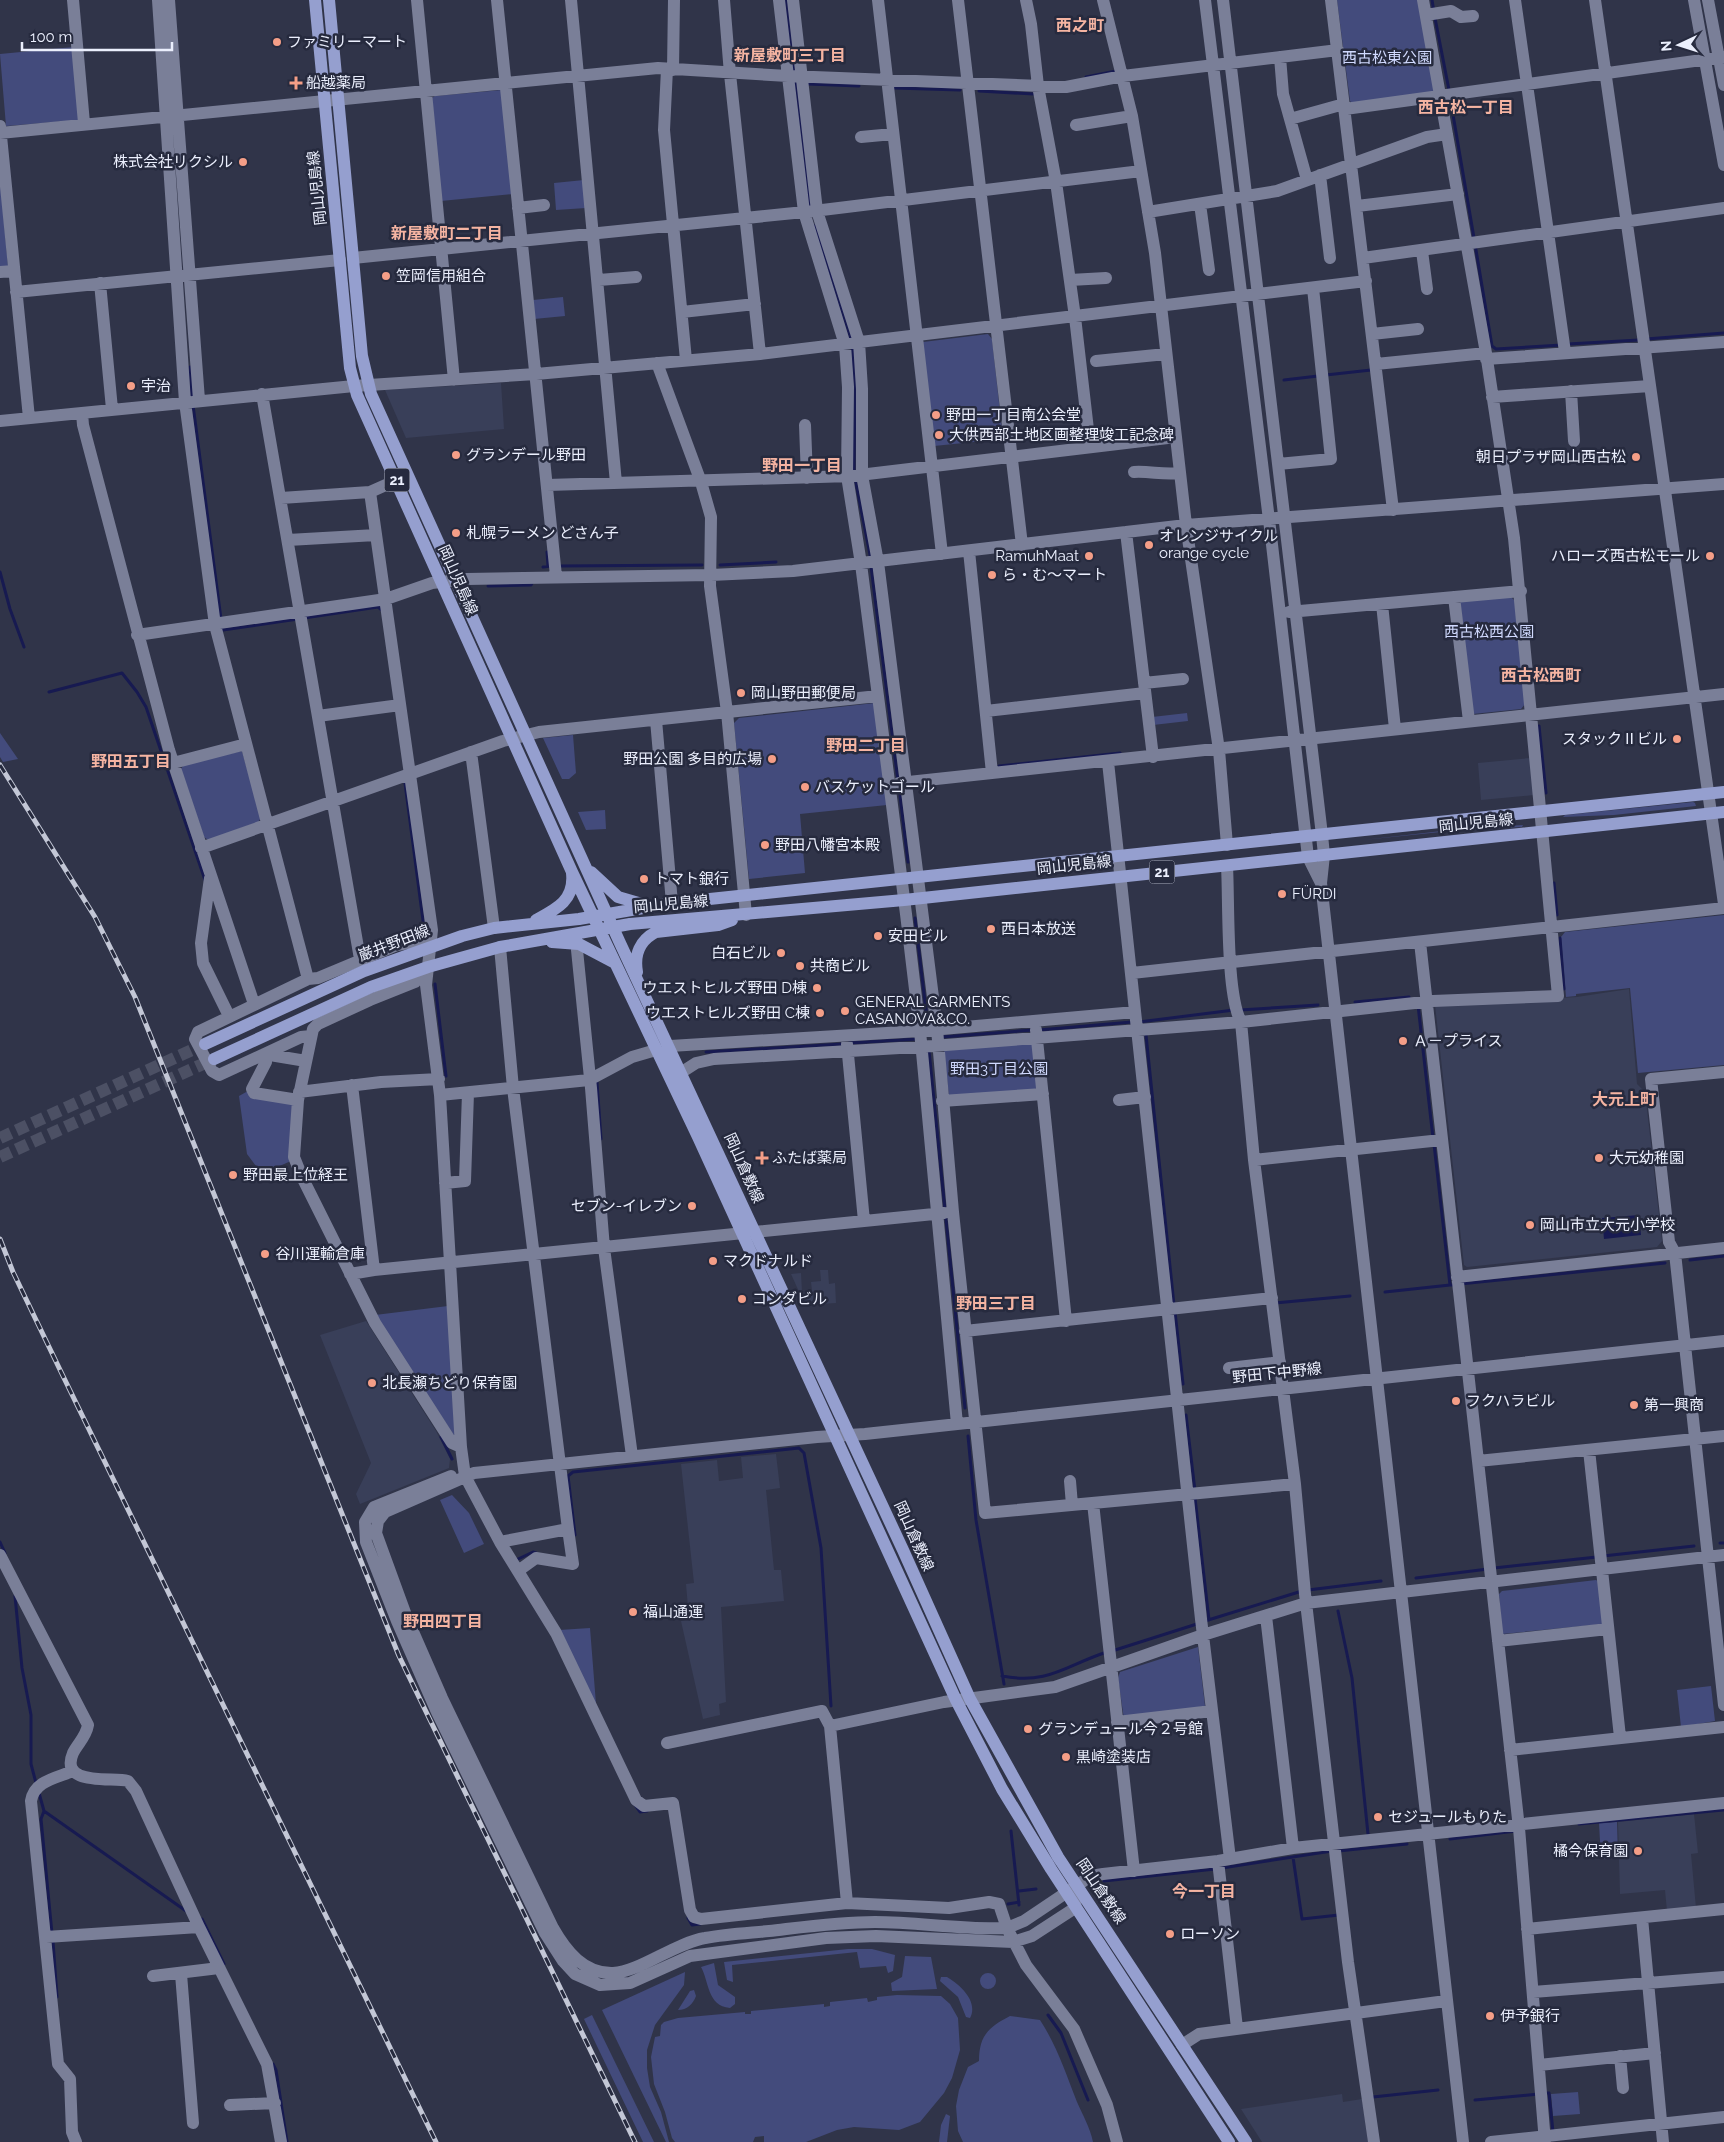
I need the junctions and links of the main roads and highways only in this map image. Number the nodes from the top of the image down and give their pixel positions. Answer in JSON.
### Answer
{"nodes":[{"id":1,"x":315,"y":0,"type":"edge"},
{"id":2,"x":328,"y":0,"type":"edge"},
{"id":3,"x":1724,"y":792,"type":"edge"},
{"id":4,"x":1718,"y":813,"type":"edge"},
{"id":5,"x":587,"y":869,"type":"junction"},
{"id":6,"x":572,"y":872,"type":"junction"},
{"id":7,"x":653,"y":905,"type":"junction"},
{"id":8,"x":607,"y":913,"type":"junction"},
{"id":9,"x":746,"y":915,"type":"junction"},
{"id":10,"x":593,"y":916,"type":"junction"},
{"id":11,"x":527,"y":924,"type":"junction"},
{"id":12,"x":613,"y":927,"type":"junction"},
{"id":13,"x":600,"y":929,"type":"junction"},
{"id":14,"x":530,"y":942,"type":"junction"},
{"id":15,"x":615,"y":963,"type":"junction"},
{"id":16,"x":638,"y":980,"type":"junction"},
{"id":17,"x":205,"y":1044,"type":"tunnel mouth"},
{"id":18,"x":214,"y":1059,"type":"tunnel mouth"},
{"id":19,"x":748,"y":1232,"type":"junction"},
{"id":20,"x":1229,"y":2142,"type":"edge"},
{"id":21,"x":1246,"y":2142,"type":"edge"}],
"edges":[{"from":1,"to":6,"type":"main road","name":"岡山児島線","number":"21"},
{"from":2,"to":5,"type":"main road","name":"岡山児島線","number":"21"},
{"from":3,"to":7,"type":"main road","name":"岡山児島線","number":"21"},
{"from":4,"to":9,"type":"main road","name":"岡山児島線","number":"21"},
{"from":5,"to":7,"type":"main road"},
{"from":5,"to":8,"type":"main road","name":"岡山児島線","number":"21"},
{"from":6,"to":10,"type":"main road","name":"岡山児島線","number":"21"},
{"from":6,"to":11,"type":"main road"},
{"from":7,"to":8,"type":"main road","name":"岡山児島線","number":"21"},
{"from":8,"to":10,"type":"main road","name":"巌井野田線"},
{"from":8,"to":12,"type":"main road","name":"岡山倉敷線"},
{"from":9,"to":12,"type":"main road","name":"岡山児島線","number":"21"},
{"from":9,"to":16,"type":"main road"},
{"from":10,"to":11,"type":"main road","name":"巌井野田線"},
{"from":10,"to":13,"type":"main road","name":"岡山児島線","number":"21"},
{"from":11,"to":17,"type":"main road","name":"巌井野田線"},
{"from":12,"to":13,"type":"main road","name":"岡山児島線","number":"21"},
{"from":12,"to":16,"type":"main road","name":"岡山倉敷線"},
{"from":13,"to":14,"type":"main road"},
{"from":13,"to":15,"type":"main road","name":"岡山倉敷線"},
{"from":14,"to":15,"type":"main road"},
{"from":14,"to":18,"type":"main road"},
{"from":15,"to":19,"type":"main road","name":"岡山倉敷線"},
{"from":16,"to":19,"type":"main road","name":"岡山倉敷線"},
{"from":19,"to":20,"type":"main road","name":"岡山倉敷線"},
{"from":19,"to":21,"type":"main road","name":"岡山倉敷線"}]}
